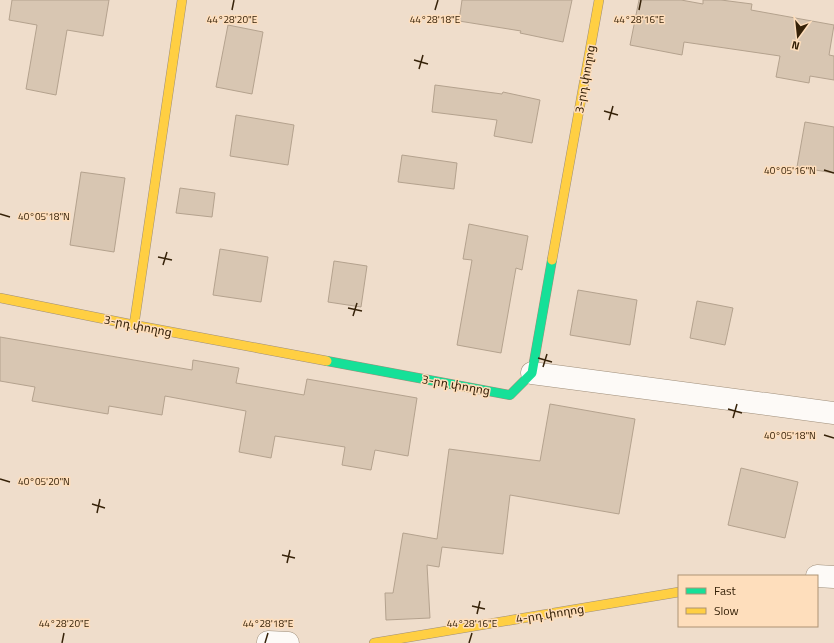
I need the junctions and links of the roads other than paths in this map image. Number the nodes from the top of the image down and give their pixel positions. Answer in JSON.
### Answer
{"nodes":[{"id":1,"x":182,"y":0,"type":"edge"},
{"id":2,"x":599,"y":0,"type":"edge"},
{"id":3,"x":0,"y":298,"type":"edge"},
{"id":4,"x":134,"y":325,"type":"junction"},
{"id":5,"x":532,"y":373,"type":"junction"},
{"id":6,"x":834,"y":413,"type":"edge"},
{"id":7,"x":818,"y":576,"type":"edge"},
{"id":8,"x":834,"y":577,"type":"edge"},
{"id":9,"x":678,"y":592,"type":"edge"},
{"id":10,"x":374,"y":643,"type":"edge"}],
"edges":[{"from":1,"to":4,"type":"street"},
{"from":2,"to":5,"type":"street","name":"3-րդ փողոց"},
{"from":3,"to":4,"type":"street","name":"3-րդ փողոց"},
{"from":4,"to":5,"type":"street","name":"3-րդ փողոց"},
{"from":5,"to":6,"type":"street"},
{"from":7,"to":8,"type":"street"},
{"from":9,"to":10,"type":"street","name":"4-րդ փողոց"}]}
